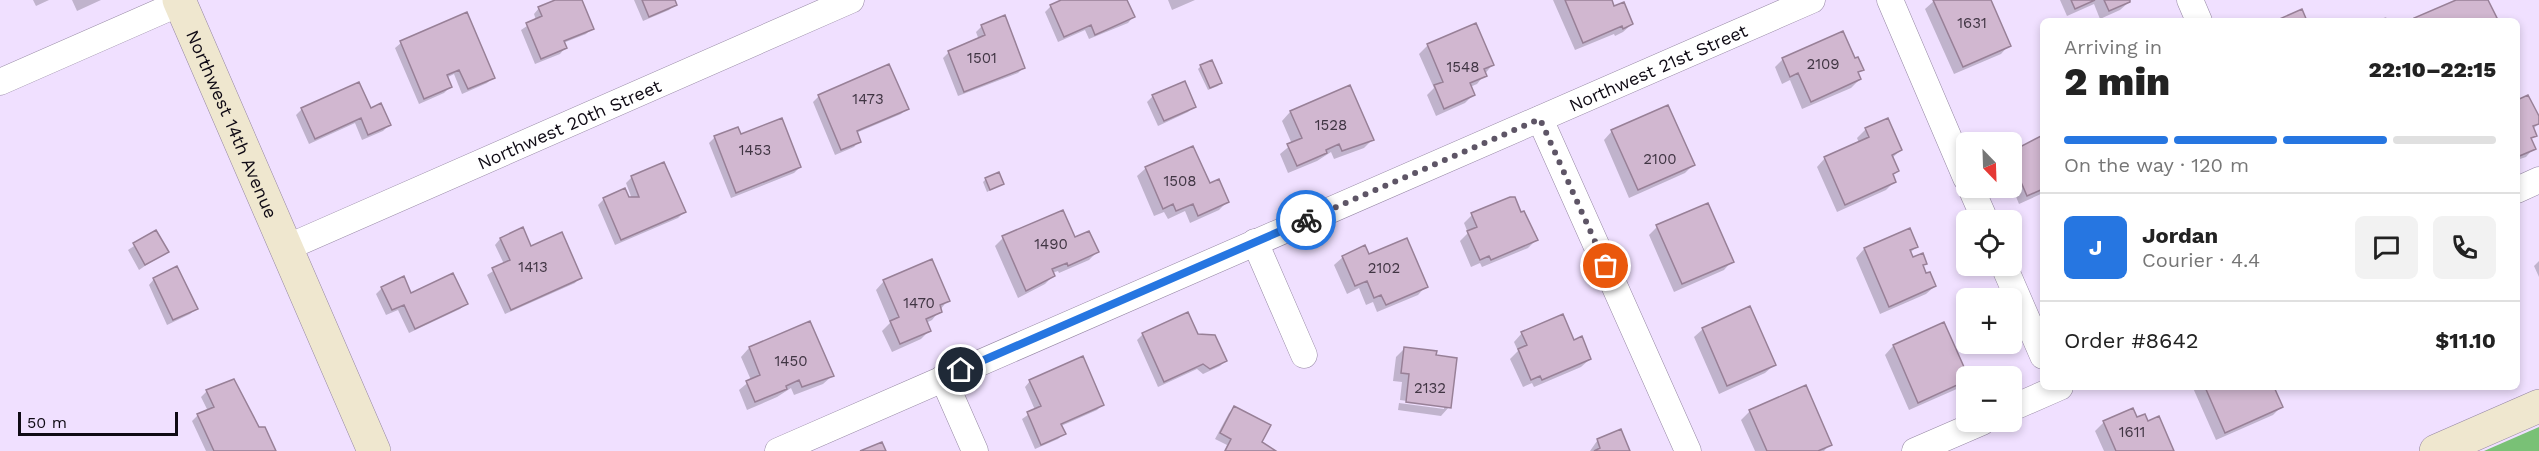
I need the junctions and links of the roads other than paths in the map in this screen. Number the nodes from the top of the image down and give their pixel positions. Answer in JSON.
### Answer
{"nodes":[{"id":1,"x":851,"y":0,"type":"edge"},
{"id":2,"x":1812,"y":0,"type":"edge"},
{"id":3,"x":1890,"y":0,"type":"edge"},
{"id":4,"x":2190,"y":0,"type":"edge"},
{"id":5,"x":179,"y":1,"type":"edge"},
{"id":6,"x":2198,"y":18,"type":"edge"},
{"id":7,"x":0,"y":82,"type":"edge"},
{"id":8,"x":1540,"y":119,"type":"junction"},
{"id":9,"x":1956,"y":155,"type":"edge"},
{"id":10,"x":2539,"y":180,"type":"edge"},
{"id":11,"x":2520,"y":189,"type":"edge"},
{"id":12,"x":1255,"y":242,"type":"junction"},
{"id":13,"x":286,"y":248,"type":"junction"},
{"id":14,"x":2008,"y":276,"type":"edge"},
{"id":15,"x":2040,"y":349,"type":"edge"},
{"id":16,"x":1304,"y":355,"type":"dead end"},
{"id":17,"x":943,"y":378,"type":"junction"},
{"id":18,"x":2051,"y":390,"type":"edge"},
{"id":19,"x":2022,"y":403,"type":"edge"},
{"id":20,"x":2539,"y":406,"type":"edge"},
{"id":21,"x":1959,"y":432,"type":"edge"},
{"id":22,"x":374,"y":451,"type":"edge"},
{"id":23,"x":778,"y":451,"type":"edge"},
{"id":24,"x":975,"y":451,"type":"edge"},
{"id":25,"x":1688,"y":451,"type":"edge"},
{"id":26,"x":1915,"y":451,"type":"edge"},
{"id":27,"x":2436,"y":451,"type":"edge"}],
"edges":[{"from":1,"to":13,"type":"street","name":"Northwest 20th Street"},
{"from":2,"to":8,"type":"street","name":"Northwest 21st Street"},
{"from":3,"to":9,"type":"street"},
{"from":4,"to":6,"type":"street"},
{"from":5,"to":7,"type":"street"},
{"from":5,"to":13,"type":"street","name":"Northwest 14th Avenue"},
{"from":8,"to":12,"type":"street","name":"Northwest 21st Street"},
{"from":8,"to":25,"type":"street"},
{"from":10,"to":11,"type":"street"},
{"from":12,"to":16,"type":"street"},
{"from":12,"to":17,"type":"street","name":"Northwest 21st Street"},
{"from":13,"to":22,"type":"street","name":"Northwest 14th Avenue"},
{"from":14,"to":15,"type":"street"},
{"from":17,"to":23,"type":"street","name":"Northwest 21st Street"},
{"from":17,"to":24,"type":"street"},
{"from":18,"to":19,"type":"street"},
{"from":20,"to":27,"type":"street"},
{"from":21,"to":26,"type":"street"}]}
